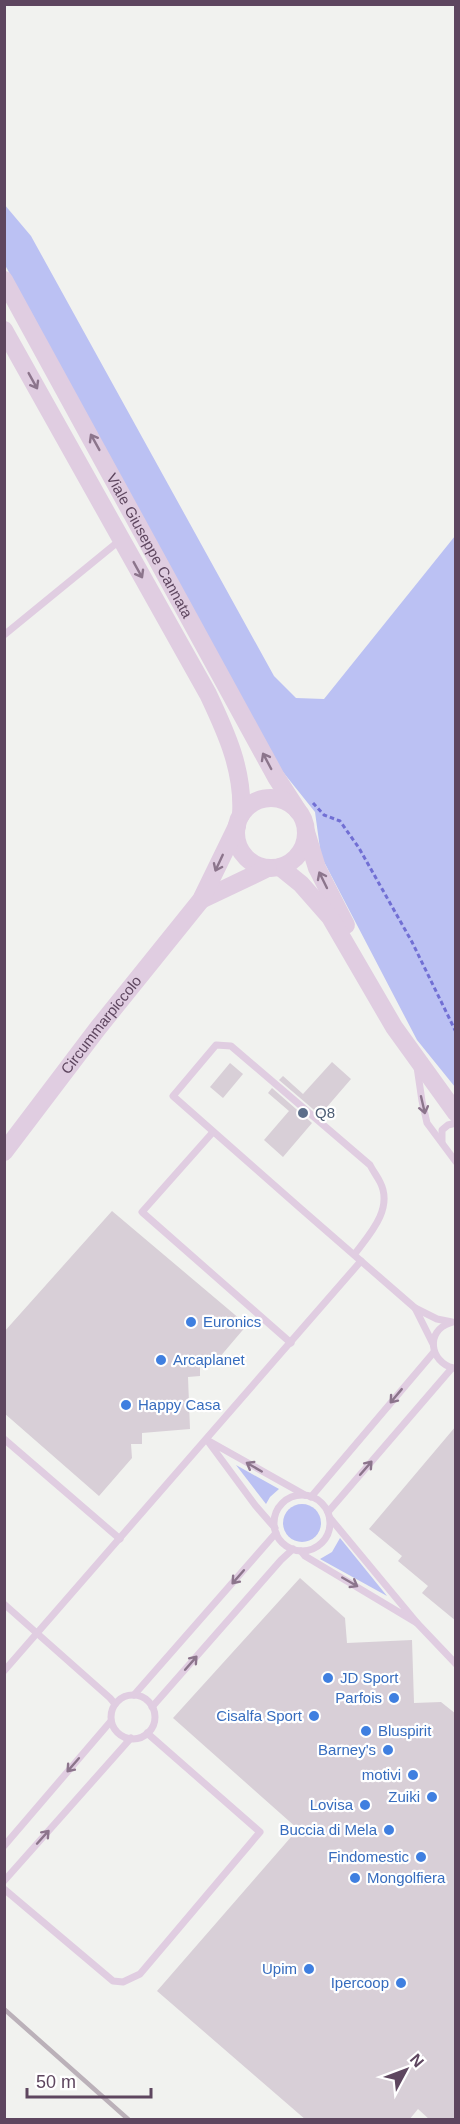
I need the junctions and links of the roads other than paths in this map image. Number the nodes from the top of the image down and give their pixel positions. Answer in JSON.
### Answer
{"nodes":[{"id":1,"x":4,"y":280,"type":"edge"},
{"id":2,"x":4,"y":330,"type":"edge"},
{"id":3,"x":121,"y":539,"type":"junction"},
{"id":4,"x":4,"y":635,"type":"edge"},
{"id":5,"x":303,"y":805,"type":"junction"},
{"id":6,"x":239,"y":820,"type":"junction"},
{"id":7,"x":306,"y":832,"type":"junction"},
{"id":8,"x":274,"y":867,"type":"junction"},
{"id":9,"x":201,"y":900,"type":"junction"},
{"id":10,"x":394,"y":1027,"type":"junction"},
{"id":11,"x":416,"y":1058,"type":"junction"},
{"id":12,"x":456,"y":1113,"type":"edge"},
{"id":13,"x":456,"y":1123,"type":"edge"},
{"id":14,"x":213,"y":1132,"type":"junction"},
{"id":15,"x":443,"y":1148,"type":"junction"},
{"id":16,"x":4,"y":1152,"type":"edge"},
{"id":17,"x":456,"y":1162,"type":"edge"},
{"id":18,"x":354,"y":1255,"type":"junction"},
{"id":19,"x":361,"y":1262,"type":"junction"},
{"id":20,"x":415,"y":1308,"type":"junction"},
{"id":21,"x":454,"y":1322,"type":"edge"},
{"id":22,"x":291,"y":1343,"type":"junction"},
{"id":23,"x":433,"y":1348,"type":"junction"},
{"id":24,"x":454,"y":1368,"type":"edge"},
{"id":25,"x":4,"y":1439,"type":"edge"},
{"id":26,"x":207,"y":1440,"type":"junction"},
{"id":27,"x":308,"y":1496,"type":"junction"},
{"id":28,"x":329,"y":1515,"type":"junction"},
{"id":29,"x":276,"y":1531,"type":"junction"},
{"id":30,"x":120,"y":1539,"type":"junction"},
{"id":31,"x":297,"y":1550,"type":"junction"},
{"id":32,"x":4,"y":1604,"type":"edge"},
{"id":33,"x":417,"y":1623,"type":"junction"},
{"id":34,"x":37,"y":1634,"type":"junction"},
{"id":35,"x":456,"y":1664,"type":"edge"},
{"id":36,"x":4,"y":1671,"type":"edge"},
{"id":37,"x":134,"y":1695,"type":"junction"},
{"id":38,"x":115,"y":1704,"type":"junction"},
{"id":39,"x":152,"y":1707,"type":"junction"},
{"id":40,"x":111,"y":1721,"type":"junction"},
{"id":41,"x":147,"y":1733,"type":"junction"},
{"id":42,"x":131,"y":1738,"type":"junction"},
{"id":43,"x":4,"y":1846,"type":"edge"},
{"id":44,"x":4,"y":1881,"type":"edge"},
{"id":45,"x":4,"y":1889,"type":"edge"}],
"edges":[{"from":5,"to":1,"type":"street","name":"Viale Giuseppe Cannata","one_way":true},
{"from":2,"to":3,"type":"street","name":"Viale Giuseppe Cannata","one_way":true},
{"from":3,"to":4,"type":"lane"},
{"from":3,"to":6,"type":"street","name":"Viale Giuseppe Cannata","one_way":true},
{"from":5,"to":6,"type":"street"},
{"from":5,"to":7,"type":"street"},
{"from":6,"to":8,"type":"street"},
{"from":6,"to":9,"type":"street","name":"Circummarpiccolo","one_way":true},
{"from":7,"to":8,"type":"street"},
{"from":10,"to":7,"type":"street","one_way":true},
{"from":8,"to":9,"type":"street","name":"Circummarpiccolo"},
{"from":8,"to":10,"type":"street"},
{"from":9,"to":16,"type":"street","name":"Circummarpiccolo"},
{"from":10,"to":11,"type":"street"},
{"from":11,"to":12,"type":"street"},
{"from":11,"to":15,"type":"lane","one_way":true},
{"from":13,"to":15,"type":"lane"},
{"from":14,"to":18,"type":"lane"},
{"from":14,"to":18,"type":"lane"},
{"from":14,"to":22,"type":"lane"},
{"from":15,"to":17,"type":"lane"},
{"from":18,"to":19,"type":"lane"},
{"from":19,"to":20,"type":"lane"},
{"from":19,"to":22,"type":"lane"},
{"from":20,"to":21,"type":"lane"},
{"from":20,"to":23,"type":"lane"},
{"from":21,"to":23,"type":"lane"},
{"from":22,"to":26,"type":"lane"},
{"from":23,"to":24,"type":"lane"},
{"from":23,"to":27,"type":"lane","one_way":true},
{"from":28,"to":24,"type":"lane","one_way":true},
{"from":25,"to":30,"type":"lane"},
{"from":27,"to":26,"type":"lane","one_way":true},
{"from":26,"to":29,"type":"lane"},
{"from":26,"to":30,"type":"lane"},
{"from":27,"to":28,"type":"lane"},
{"from":27,"to":29,"type":"lane"},
{"from":28,"to":31,"type":"lane"},
{"from":28,"to":33,"type":"lane"},
{"from":29,"to":31,"type":"lane"},
{"from":29,"to":37,"type":"lane","one_way":true},
{"from":30,"to":34,"type":"lane"},
{"from":31,"to":33,"type":"lane","one_way":true},
{"from":39,"to":31,"type":"lane","one_way":true},
{"from":32,"to":34,"type":"lane"},
{"from":33,"to":35,"type":"lane"},
{"from":34,"to":36,"type":"lane"},
{"from":34,"to":38,"type":"lane"},
{"from":37,"to":38,"type":"lane"},
{"from":37,"to":39,"type":"lane"},
{"from":38,"to":40,"type":"lane"},
{"from":39,"to":41,"type":"lane"},
{"from":40,"to":42,"type":"lane"},
{"from":40,"to":43,"type":"lane","one_way":true},
{"from":41,"to":42,"type":"lane"},
{"from":41,"to":45,"type":"lane"},
{"from":44,"to":42,"type":"lane","one_way":true}]}
